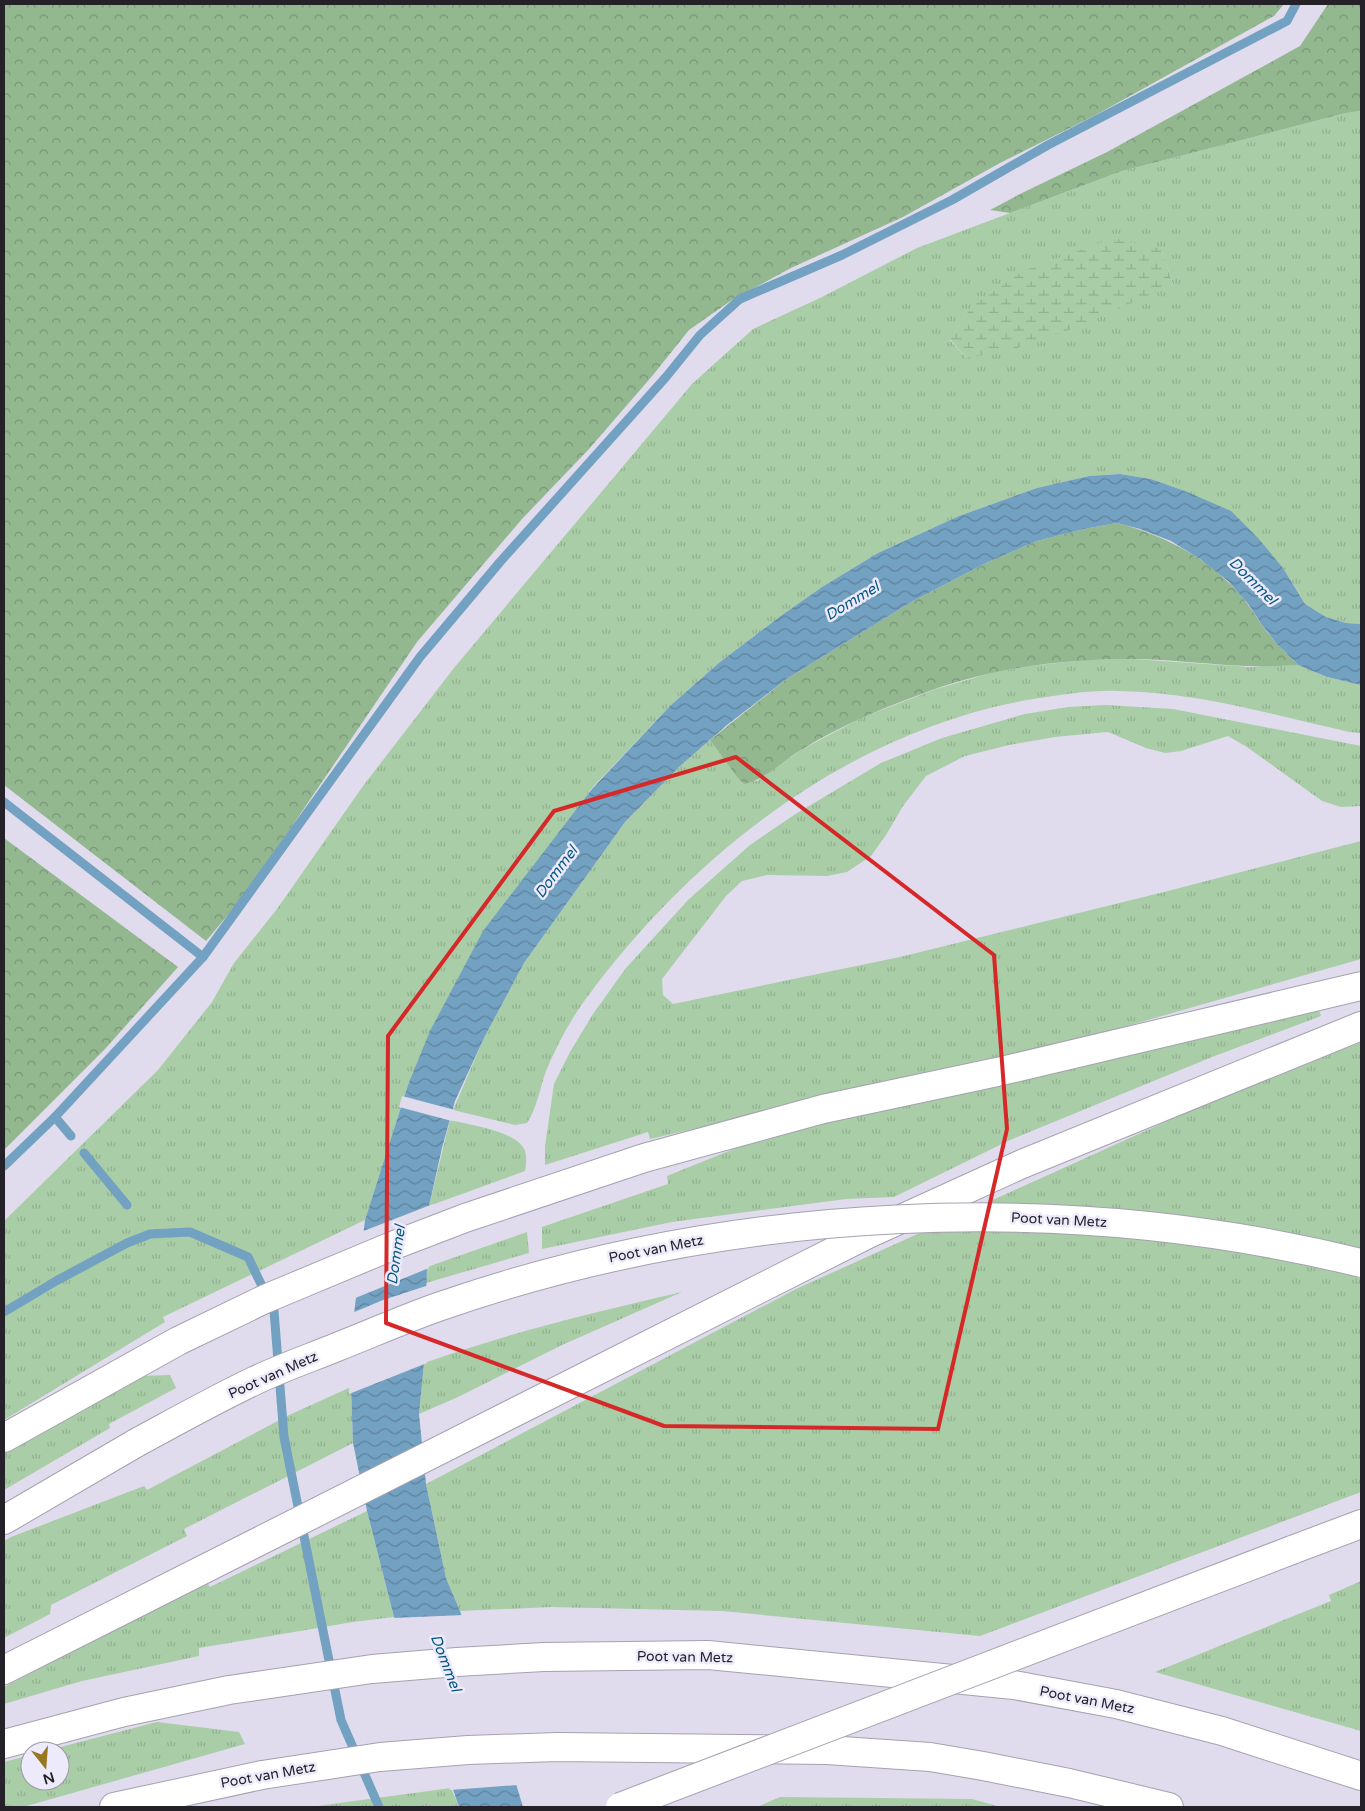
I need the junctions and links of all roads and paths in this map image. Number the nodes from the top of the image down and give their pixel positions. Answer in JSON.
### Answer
{"nodes":[{"id":1,"x":1361,"y":986,"type":"edge"},
{"id":2,"x":1361,"y":1026,"type":"edge"},
{"id":3,"x":1361,"y":1263,"type":"edge"},
{"id":4,"x":4,"y":1438,"type":"edge"},
{"id":5,"x":4,"y":1520,"type":"edge"},
{"id":6,"x":1361,"y":1524,"type":"edge"},
{"id":7,"x":4,"y":1670,"type":"edge"},
{"id":8,"x":4,"y":1744,"type":"edge"},
{"id":9,"x":1361,"y":1776,"type":"edge"},
{"id":10,"x":114,"y":1807,"type":"edge"},
{"id":11,"x":620,"y":1807,"type":"edge"},
{"id":12,"x":1169,"y":1807,"type":"edge"}],
"edges":[{"from":1,"to":4,"type":"highway"},
{"from":2,"to":7,"type":"highway"},
{"from":3,"to":5,"type":"highway","name":"Poot van Metz","bridge":true},
{"from":6,"to":11,"type":"highway","bridge":true},
{"from":8,"to":9,"type":"highway","name":"Poot van Metz"},
{"from":10,"to":12,"type":"highway","name":"Poot van Metz"}]}
